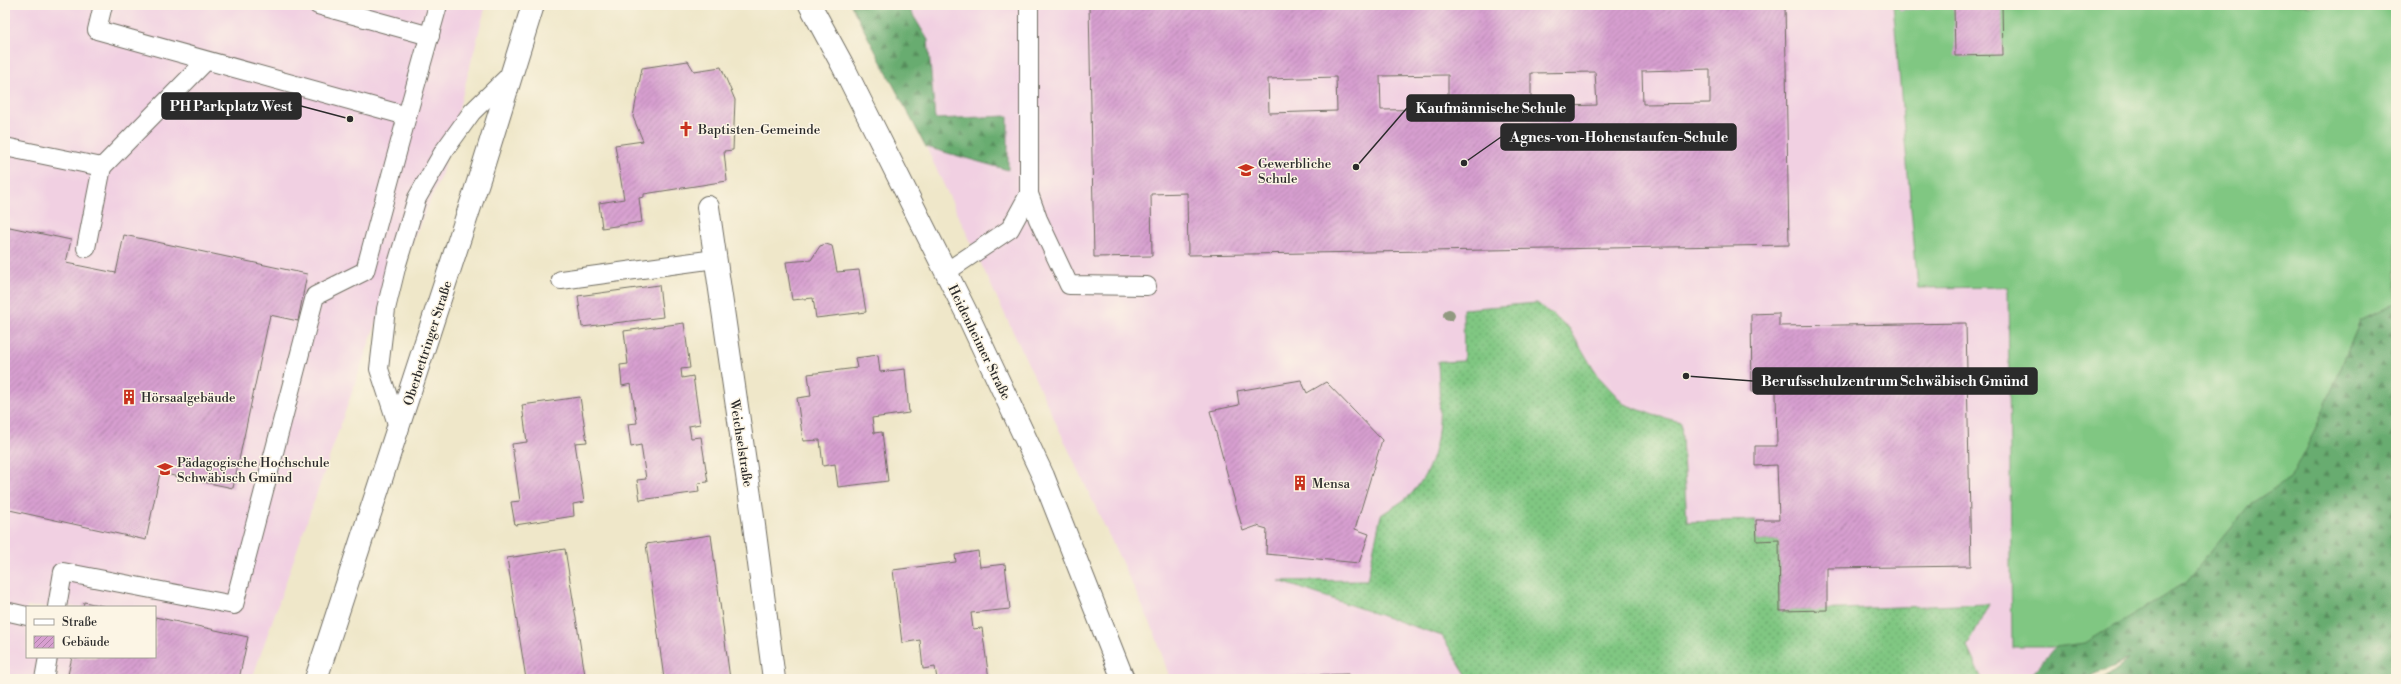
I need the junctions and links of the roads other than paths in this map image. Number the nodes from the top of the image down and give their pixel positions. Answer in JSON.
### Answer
{"nodes":[{"id":1,"x":103,"y":5,"type":"edge"},
{"id":2,"x":318,"y":5,"type":"edge"},
{"id":3,"x":438,"y":5,"type":"edge"},
{"id":4,"x":533,"y":5,"type":"edge"},
{"id":5,"x":796,"y":5,"type":"edge"},
{"id":6,"x":1029,"y":5,"type":"edge"},
{"id":7,"x":813,"y":10,"type":"edge"},
{"id":8,"x":430,"y":36,"type":"junction"},
{"id":9,"x":206,"y":60,"type":"junction"},
{"id":10,"x":511,"y":74,"type":"junction"},
{"id":11,"x":407,"y":116,"type":"junction"},
{"id":12,"x":5,"y":147,"type":"edge"},
{"id":13,"x":102,"y":167,"type":"junction"},
{"id":14,"x":1029,"y":194,"type":"junction"},
{"id":15,"x":708,"y":207,"type":"dead end"},
{"id":16,"x":86,"y":248,"type":"dead end"},
{"id":17,"x":714,"y":259,"type":"junction"},
{"id":18,"x":946,"y":272,"type":"junction"},
{"id":19,"x":561,"y":280,"type":"dead end"},
{"id":20,"x":1147,"y":286,"type":"dead end"},
{"id":21,"x":399,"y":430,"type":"junction"},
{"id":22,"x":57,"y":606,"type":"edge"},
{"id":23,"x":5,"y":611,"type":"edge"},
{"id":24,"x":26,"y":616,"type":"edge"},
{"id":25,"x":48,"y":658,"type":"edge"},
{"id":26,"x":44,"y":679,"type":"edge"},
{"id":27,"x":316,"y":679,"type":"edge"},
{"id":28,"x":774,"y":679,"type":"edge"},
{"id":29,"x":1123,"y":679,"type":"edge"}],
"edges":[{"from":1,"to":9,"type":"lane"},
{"from":2,"to":8,"type":"lane"},
{"from":3,"to":8,"type":"lane"},
{"from":4,"to":10,"type":"street","name":"Oberbettringer Straße"},
{"from":5,"to":7,"type":"street","name":"Heidenheimer Straße"},
{"from":6,"to":14,"type":"lane"},
{"from":7,"to":18,"type":"street","name":"Heidenheimer Straße"},
{"from":8,"to":11,"type":"lane"},
{"from":9,"to":11,"type":"lane"},
{"from":9,"to":13,"type":"lane"},
{"from":10,"to":21,"type":"street","name":"Oberbettringer Straße"},
{"from":10,"to":21,"type":"lane"},
{"from":11,"to":22,"type":"lane"},
{"from":12,"to":13,"type":"lane"},
{"from":13,"to":16,"type":"lane"},
{"from":14,"to":18,"type":"lane"},
{"from":14,"to":20,"type":"lane"},
{"from":15,"to":17,"type":"street","name":"Weichselstraße"},
{"from":17,"to":19,"type":"lane"},
{"from":17,"to":28,"type":"street","name":"Weichselstraße"},
{"from":18,"to":29,"type":"street","name":"Heidenheimer Straße"},
{"from":21,"to":27,"type":"street","name":"Oberbettringer Straße"},
{"from":23,"to":24,"type":"lane"},
{"from":25,"to":26,"type":"lane"}]}
